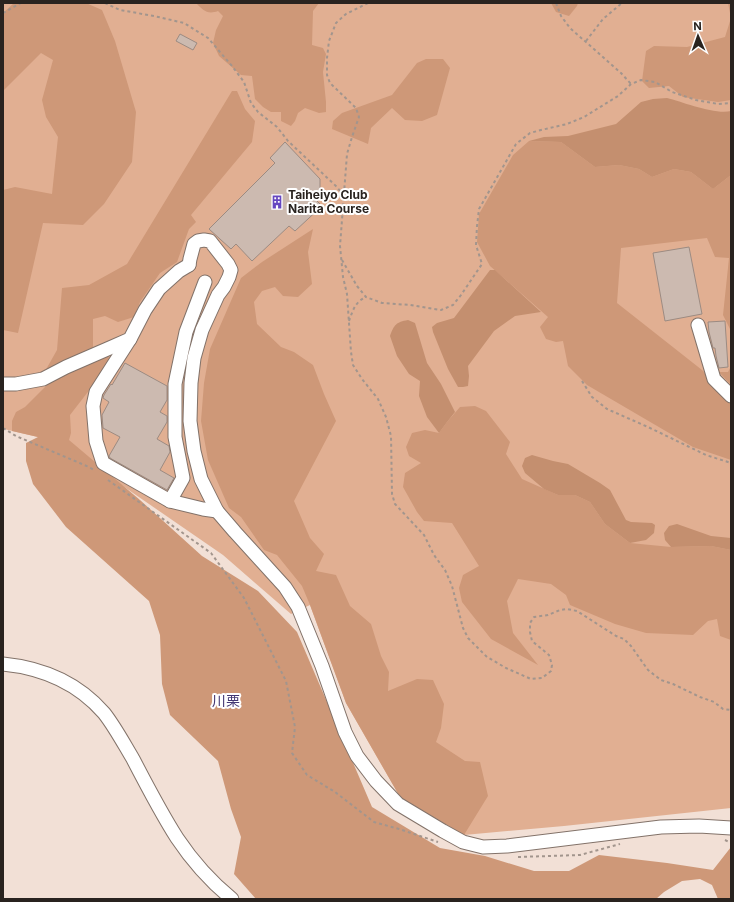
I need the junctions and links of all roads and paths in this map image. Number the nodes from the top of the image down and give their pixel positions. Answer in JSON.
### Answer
{"nodes":[{"id":1,"x":21,"y":3,"type":"edge"},
{"id":2,"x":105,"y":3,"type":"edge"},
{"id":3,"x":368,"y":3,"type":"edge"},
{"id":4,"x":556,"y":3,"type":"edge"},
{"id":5,"x":622,"y":3,"type":"edge"},
{"id":6,"x":3,"y":13,"type":"edge"},
{"id":7,"x":586,"y":41,"type":"junction"},
{"id":8,"x":631,"y":84,"type":"junction"},
{"id":9,"x":731,"y":103,"type":"edge"},
{"id":10,"x":344,"y":196,"type":"junction"},
{"id":11,"x":341,"y":260,"type":"junction"},
{"id":12,"x":189,"y":265,"type":"junction"},
{"id":13,"x":205,"y":282,"type":"junction"},
{"id":14,"x":218,"y":295,"type":"junction"},
{"id":15,"x":366,"y":297,"type":"junction"},
{"id":16,"x":349,"y":322,"type":"junction"},
{"id":17,"x":698,"y":325,"type":"dead end"},
{"id":18,"x":130,"y":339,"type":"junction"},
{"id":19,"x":582,"y":381,"type":"dead end"},
{"id":20,"x":3,"y":384,"type":"edge"},
{"id":21,"x":731,"y":396,"type":"edge"},
{"id":22,"x":731,"y":464,"type":"edge"},
{"id":23,"x":170,"y":501,"type":"junction"},
{"id":24,"x":218,"y":511,"type":"junction"},
{"id":25,"x":3,"y":664,"type":"edge"},
{"id":26,"x":731,"y":710,"type":"edge"},
{"id":27,"x":731,"y":828,"type":"edge"},
{"id":28,"x":232,"y":899,"type":"edge"}],
"edges":[{"from":1,"to":6,"type":"path"},
{"from":2,"to":10,"type":"path"},
{"from":3,"to":10,"type":"path"},
{"from":4,"to":7,"type":"path"},
{"from":5,"to":7,"type":"path"},
{"from":7,"to":8,"type":"path"},
{"from":8,"to":9,"type":"path"},
{"from":8,"to":15,"type":"path"},
{"from":10,"to":11,"type":"path"},
{"from":11,"to":15,"type":"path"},
{"from":11,"to":16,"type":"path"},
{"from":12,"to":13,"type":"street"},
{"from":12,"to":14,"type":"street"},
{"from":12,"to":18,"type":"street"},
{"from":13,"to":14,"type":"street"},
{"from":13,"to":23,"type":"street"},
{"from":14,"to":24,"type":"street"},
{"from":15,"to":16,"type":"path"},
{"from":16,"to":26,"type":"path"},
{"from":17,"to":21,"type":"street"},
{"from":18,"to":20,"type":"street"},
{"from":18,"to":23,"type":"street"},
{"from":19,"to":22,"type":"path"},
{"from":23,"to":24,"type":"street"},
{"from":24,"to":27,"type":"street"},
{"from":25,"to":28,"type":"street"}]}
